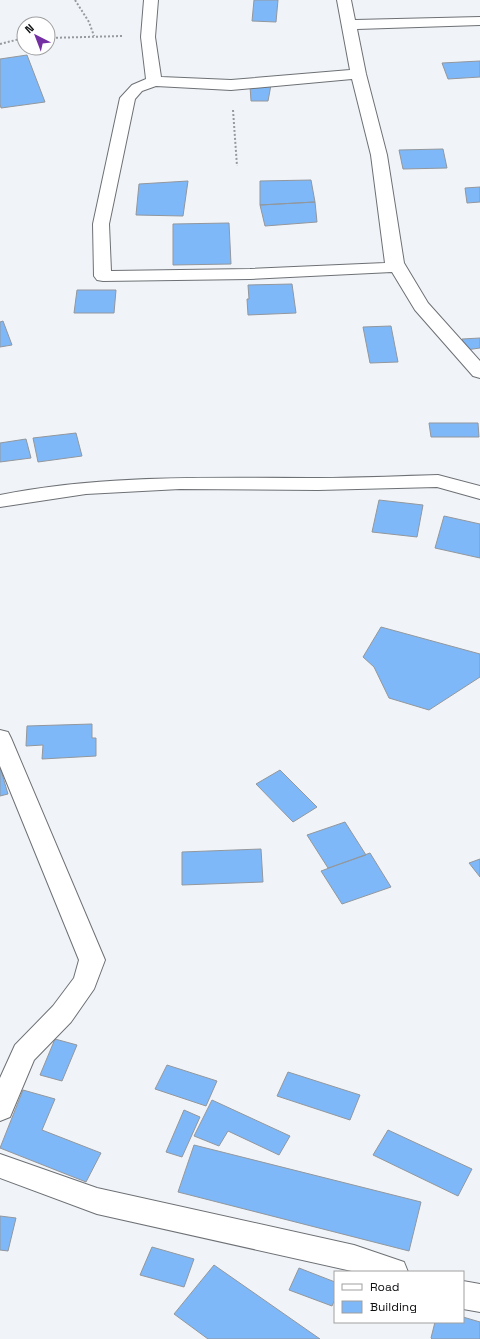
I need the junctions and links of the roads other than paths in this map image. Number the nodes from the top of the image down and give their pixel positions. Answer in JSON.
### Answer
{"nodes":[{"id":1,"x":151,"y":0,"type":"edge"},
{"id":2,"x":344,"y":0,"type":"edge"},
{"id":3,"x":480,"y":21,"type":"edge"},
{"id":4,"x":349,"y":25,"type":"junction"},
{"id":5,"x":358,"y":74,"type":"junction"},
{"id":6,"x":154,"y":82,"type":"junction"},
{"id":7,"x":395,"y":263,"type":"junction"},
{"id":8,"x":480,"y":372,"type":"edge"},
{"id":9,"x":480,"y":493,"type":"edge"},
{"id":10,"x":0,"y":501,"type":"edge"},
{"id":11,"x":0,"y":738,"type":"edge"},
{"id":12,"x":0,"y":1109,"type":"edge"},
{"id":13,"x":0,"y":1166,"type":"edge"},
{"id":14,"x":391,"y":1271,"type":"edge"},
{"id":15,"x":464,"y":1295,"type":"edge"},
{"id":16,"x":480,"y":1298,"type":"edge"}],
"edges":[{"from":1,"to":6,"type":"street"},
{"from":2,"to":4,"type":"street"},
{"from":3,"to":4,"type":"street"},
{"from":4,"to":5,"type":"street"},
{"from":5,"to":6,"type":"street"},
{"from":5,"to":7,"type":"street"},
{"from":6,"to":7,"type":"street"},
{"from":7,"to":8,"type":"street"},
{"from":9,"to":10,"type":"street"},
{"from":11,"to":12,"type":"street"},
{"from":13,"to":14,"type":"street"},
{"from":15,"to":16,"type":"street"}]}
